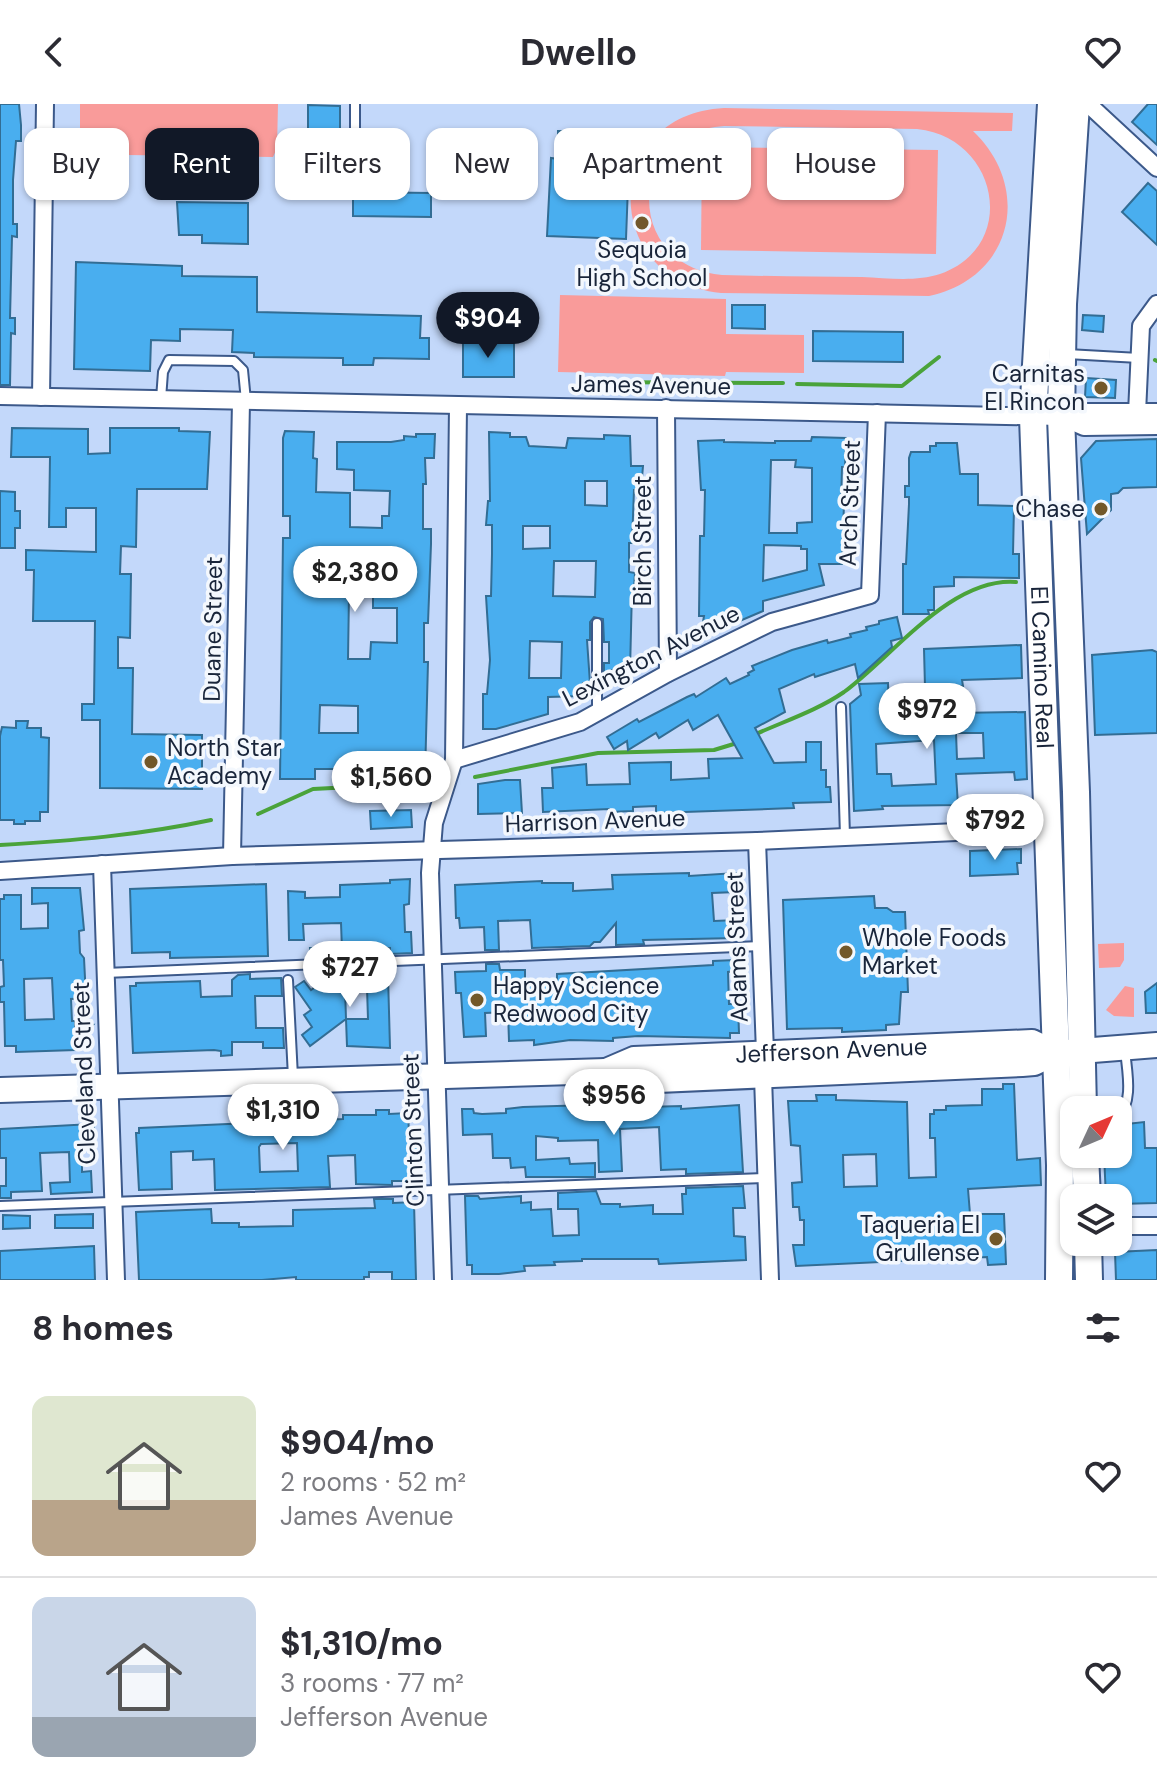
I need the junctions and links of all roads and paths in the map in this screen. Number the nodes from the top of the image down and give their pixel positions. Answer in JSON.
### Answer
{"nodes":[{"id":1,"x":45,"y":104,"type":"edge"},
{"id":2,"x":355,"y":104,"type":"edge"},
{"id":3,"x":1051,"y":104,"type":"edge"},
{"id":4,"x":1076,"y":104,"type":"edge"},
{"id":5,"x":1088,"y":104,"type":"edge"},
{"id":6,"x":355,"y":128,"type":"edge"},
{"id":7,"x":1157,"y":168,"type":"edge"},
{"id":8,"x":1157,"y":304,"type":"edge"},
{"id":9,"x":1062,"y":353,"type":"junction"},
{"id":10,"x":1139,"y":358,"type":"junction"},
{"id":11,"x":0,"y":396,"type":"edge"},
{"id":12,"x":41,"y":397,"type":"junction"},
{"id":13,"x":161,"y":399,"type":"junction"},
{"id":14,"x":244,"y":402,"type":"junction"},
{"id":15,"x":458,"y":406,"type":"junction"},
{"id":16,"x":666,"y":408,"type":"junction"},
{"id":17,"x":1157,"y":412,"type":"edge"},
{"id":18,"x":877,"y":413,"type":"junction"},
{"id":19,"x":1137,"y":413,"type":"junction"},
{"id":20,"x":1033,"y":417,"type":"junction"},
{"id":21,"x":1061,"y":417,"type":"junction"},
{"id":22,"x":1157,"y":426,"type":"edge"},
{"id":23,"x":870,"y":595,"type":"joint"},
{"id":24,"x":597,"y":623,"type":"dead end"},
{"id":25,"x":668,"y":673,"type":"junction"},
{"id":26,"x":841,"y":707,"type":"dead end"},
{"id":27,"x":597,"y":713,"type":"junction"},
{"id":28,"x":454,"y":760,"type":"junction"},
{"id":29,"x":1048,"y":828,"type":"junction"},
{"id":30,"x":845,"y":836,"type":"junction"},
{"id":31,"x":757,"y":841,"type":"junction"},
{"id":32,"x":431,"y":850,"type":"junction"},
{"id":33,"x":232,"y":856,"type":"junction"},
{"id":34,"x":102,"y":864,"type":"junction"},
{"id":35,"x":0,"y":871,"type":"edge"},
{"id":36,"x":761,"y":946,"type":"junction"},
{"id":37,"x":433,"y":961,"type":"junction"},
{"id":38,"x":104,"y":973,"type":"junction"},
{"id":39,"x":288,"y":980,"type":"dead end"},
{"id":40,"x":1157,"y":1045,"type":"edge"},
{"id":41,"x":1125,"y":1046,"type":"junction"},
{"id":42,"x":765,"y":1052,"type":"junction"},
{"id":43,"x":1068,"y":1052,"type":"junction"},
{"id":44,"x":606,"y":1071,"type":"junction"},
{"id":45,"x":829,"y":1073,"type":"junction"},
{"id":46,"x":763,"y":1077,"type":"junction"},
{"id":47,"x":435,"y":1078,"type":"junction"},
{"id":48,"x":725,"y":1078,"type":"junction"},
{"id":49,"x":293,"y":1082,"type":"junction"},
{"id":50,"x":110,"y":1087,"type":"junction"},
{"id":51,"x":0,"y":1090,"type":"edge"},
{"id":52,"x":1079,"y":1096,"type":"edge"},
{"id":53,"x":1128,"y":1096,"type":"edge"},
{"id":54,"x":766,"y":1178,"type":"junction"},
{"id":55,"x":439,"y":1188,"type":"junction"},
{"id":56,"x":113,"y":1202,"type":"junction"},
{"id":57,"x":0,"y":1206,"type":"edge"},
{"id":58,"x":1132,"y":1226,"type":"edge"},
{"id":59,"x":1157,"y":1226,"type":"edge"},
{"id":60,"x":1088,"y":1256,"type":"edge"},
{"id":61,"x":116,"y":1280,"type":"edge"},
{"id":62,"x":443,"y":1280,"type":"edge"},
{"id":63,"x":770,"y":1280,"type":"edge"},
{"id":64,"x":1059,"y":1280,"type":"edge"},
{"id":65,"x":1089,"y":1280,"type":"edge"}],
"edges":[{"from":1,"to":12,"type":"street"},
{"from":2,"to":6,"type":"lane"},
{"from":3,"to":20,"type":"main road","name":"El Camino Real"},
{"from":4,"to":9,"type":"main road","name":"El Camino Real"},
{"from":5,"to":7,"type":"street"},
{"from":8,"to":10,"type":"street"},
{"from":9,"to":10,"type":"lane"},
{"from":9,"to":21,"type":"main road","name":"El Camino Real"},
{"from":10,"to":19,"type":"street"},
{"from":11,"to":12,"type":"street","name":"James Avenue"},
{"from":12,"to":13,"type":"street","name":"James Avenue"},
{"from":13,"to":14,"type":"street","name":"James Avenue"},
{"from":13,"to":14,"type":"lane"},
{"from":14,"to":15,"type":"street","name":"James Avenue"},
{"from":14,"to":33,"type":"street","name":"Duane Street"},
{"from":15,"to":16,"type":"street","name":"James Avenue"},
{"from":15,"to":28,"type":"street","name":"Clinton Street"},
{"from":16,"to":18,"type":"street","name":"James Avenue"},
{"from":16,"to":25,"type":"street","name":"Birch Street"},
{"from":17,"to":19,"type":"street","name":"James Avenue"},
{"from":18,"to":20,"type":"street","name":"James Avenue"},
{"from":18,"to":23,"type":"street","name":"Arch Street"},
{"from":19,"to":21,"type":"street","name":"James Avenue"},
{"from":20,"to":21,"type":"street","name":"James Avenue"},
{"from":20,"to":29,"type":"main road","name":"El Camino Real"},
{"from":21,"to":22,"type":"street","name":"James Avenue"},
{"from":21,"to":43,"type":"main road","name":"El Camino Real"},
{"from":23,"to":25,"type":"street","name":"Lexington Avenue"},
{"from":24,"to":27,"type":"lane"},
{"from":25,"to":27,"type":"street","name":"Lexington Avenue"},
{"from":26,"to":30,"type":"lane"},
{"from":27,"to":28,"type":"street","name":"Lexington Avenue"},
{"from":28,"to":32,"type":"street","name":"Clinton Street"},
{"from":29,"to":30,"type":"street","name":"Harrison Avenue"},
{"from":29,"to":43,"type":"main road","name":"El Camino Real"},
{"from":30,"to":31,"type":"street","name":"Harrison Avenue"},
{"from":31,"to":32,"type":"street","name":"Harrison Avenue"},
{"from":31,"to":36,"type":"street","name":"Adams Street"},
{"from":32,"to":33,"type":"street","name":"Harrison Avenue"},
{"from":32,"to":37,"type":"street","name":"Clinton Street"},
{"from":33,"to":34,"type":"street","name":"Harrison Avenue"},
{"from":34,"to":35,"type":"street","name":"Harrison Avenue"},
{"from":34,"to":38,"type":"street","name":"Cleveland Street"},
{"from":36,"to":37,"type":"lane"},
{"from":36,"to":42,"type":"street","name":"Adams Street"},
{"from":37,"to":38,"type":"lane"},
{"from":37,"to":47,"type":"street","name":"Clinton Street"},
{"from":38,"to":50,"type":"street","name":"Cleveland Street"},
{"from":39,"to":49,"type":"lane"},
{"from":40,"to":41,"type":"main road","name":"Jefferson Avenue"},
{"from":41,"to":43,"type":"main road","name":"Jefferson Avenue"},
{"from":41,"to":53,"type":"lane"},
{"from":42,"to":43,"type":"main road","name":"Jefferson Avenue"},
{"from":42,"to":44,"type":"main road","name":"Jefferson Avenue"},
{"from":42,"to":45,"type":"main road"},
{"from":42,"to":48,"type":"main road"},
{"from":43,"to":45,"type":"main road","name":"Jefferson Avenue"},
{"from":43,"to":52,"type":"main road","name":"El Camino Real"},
{"from":43,"to":64,"type":"main road","name":"El Camino Real"},
{"from":44,"to":47,"type":"main road","name":"Jefferson Avenue"},
{"from":44,"to":48,"type":"main road","name":"Jefferson Avenue"},
{"from":45,"to":46,"type":"main road","name":"Jefferson Avenue"},
{"from":46,"to":48,"type":"main road","name":"Jefferson Avenue"},
{"from":46,"to":54,"type":"street"},
{"from":47,"to":49,"type":"main road","name":"Jefferson Avenue"},
{"from":47,"to":55,"type":"street","name":"Clinton Street"},
{"from":49,"to":50,"type":"main road","name":"Jefferson Avenue"},
{"from":50,"to":51,"type":"main road","name":"Jefferson Avenue"},
{"from":50,"to":56,"type":"street","name":"Cleveland Street"},
{"from":54,"to":55,"type":"lane"},
{"from":54,"to":63,"type":"street"},
{"from":55,"to":56,"type":"lane"},
{"from":55,"to":62,"type":"street","name":"Clinton Street"},
{"from":56,"to":57,"type":"lane"},
{"from":56,"to":61,"type":"street","name":"Cleveland Street"},
{"from":58,"to":59,"type":"street"},
{"from":60,"to":65,"type":"main road"}]}
